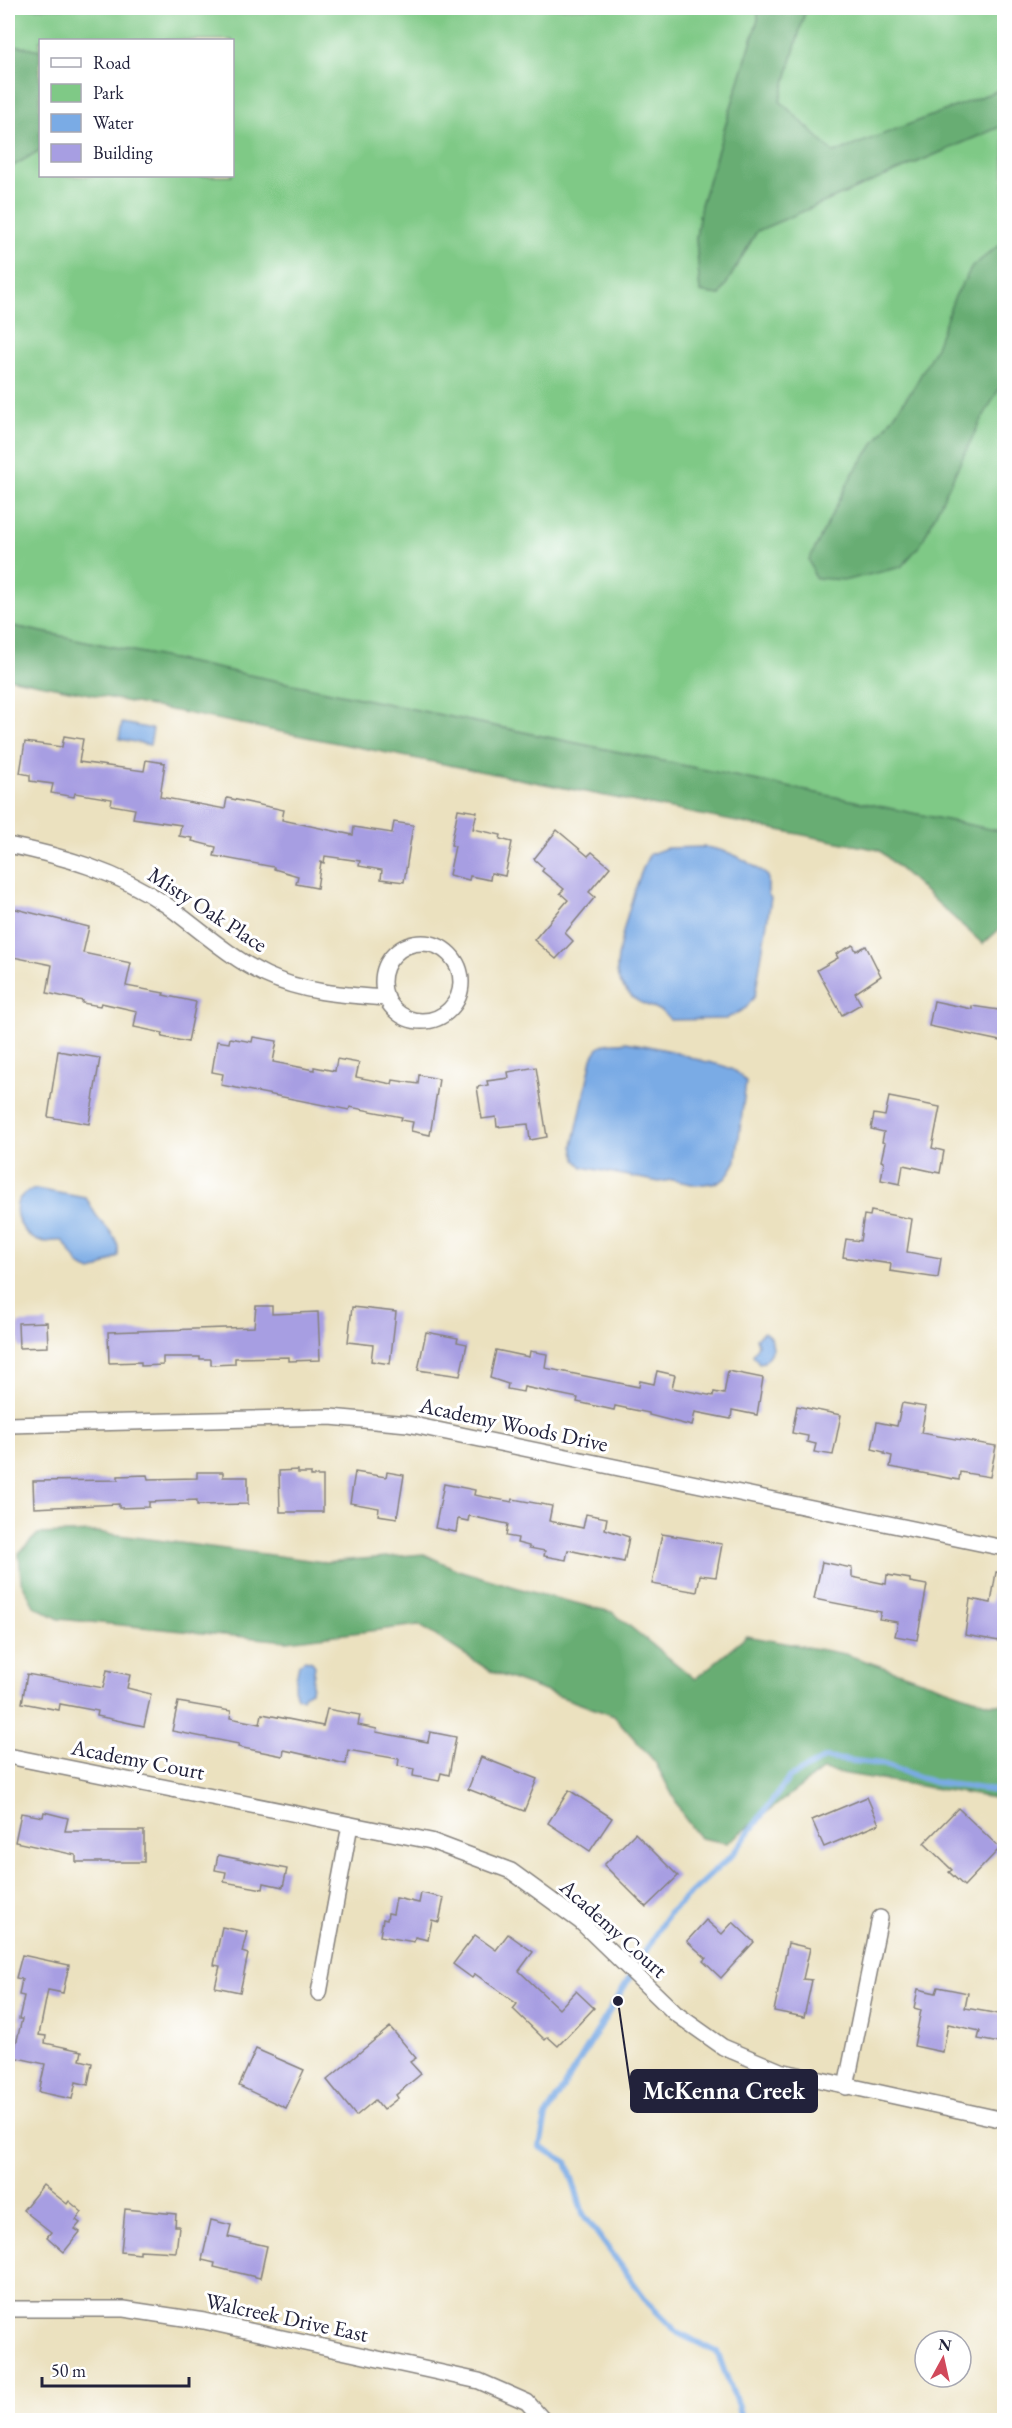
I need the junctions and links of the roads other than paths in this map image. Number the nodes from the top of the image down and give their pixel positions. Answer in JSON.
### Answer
{"nodes":[{"id":1,"x":8,"y":845,"type":"edge"},
{"id":2,"x":387,"y":998,"type":"junction"},
{"id":3,"x":8,"y":1425,"type":"edge"},
{"id":4,"x":1005,"y":1548,"type":"edge"},
{"id":5,"x":8,"y":1756,"type":"edge"},
{"id":6,"x":350,"y":1825,"type":"junction"},
{"id":7,"x":880,"y":1918,"type":"dead end"},
{"id":8,"x":318,"y":1993,"type":"dead end"},
{"id":9,"x":846,"y":2087,"type":"junction"},
{"id":10,"x":1005,"y":2120,"type":"edge"},
{"id":11,"x":8,"y":2309,"type":"edge"},
{"id":12,"x":543,"y":2421,"type":"edge"}],
"edges":[{"from":1,"to":2,"type":"street","name":"Misty Oak Place"},
{"from":2,"to":2,"type":"street"},
{"from":3,"to":4,"type":"street","name":"Academy Woods Drive"},
{"from":5,"to":6,"type":"street","name":"Academy Court"},
{"from":6,"to":8,"type":"street"},
{"from":6,"to":9,"type":"street","name":"Academy Court"},
{"from":7,"to":9,"type":"street"},
{"from":9,"to":10,"type":"street","name":"Academy Court"},
{"from":11,"to":12,"type":"street","name":"Walcreek Drive East"}]}
